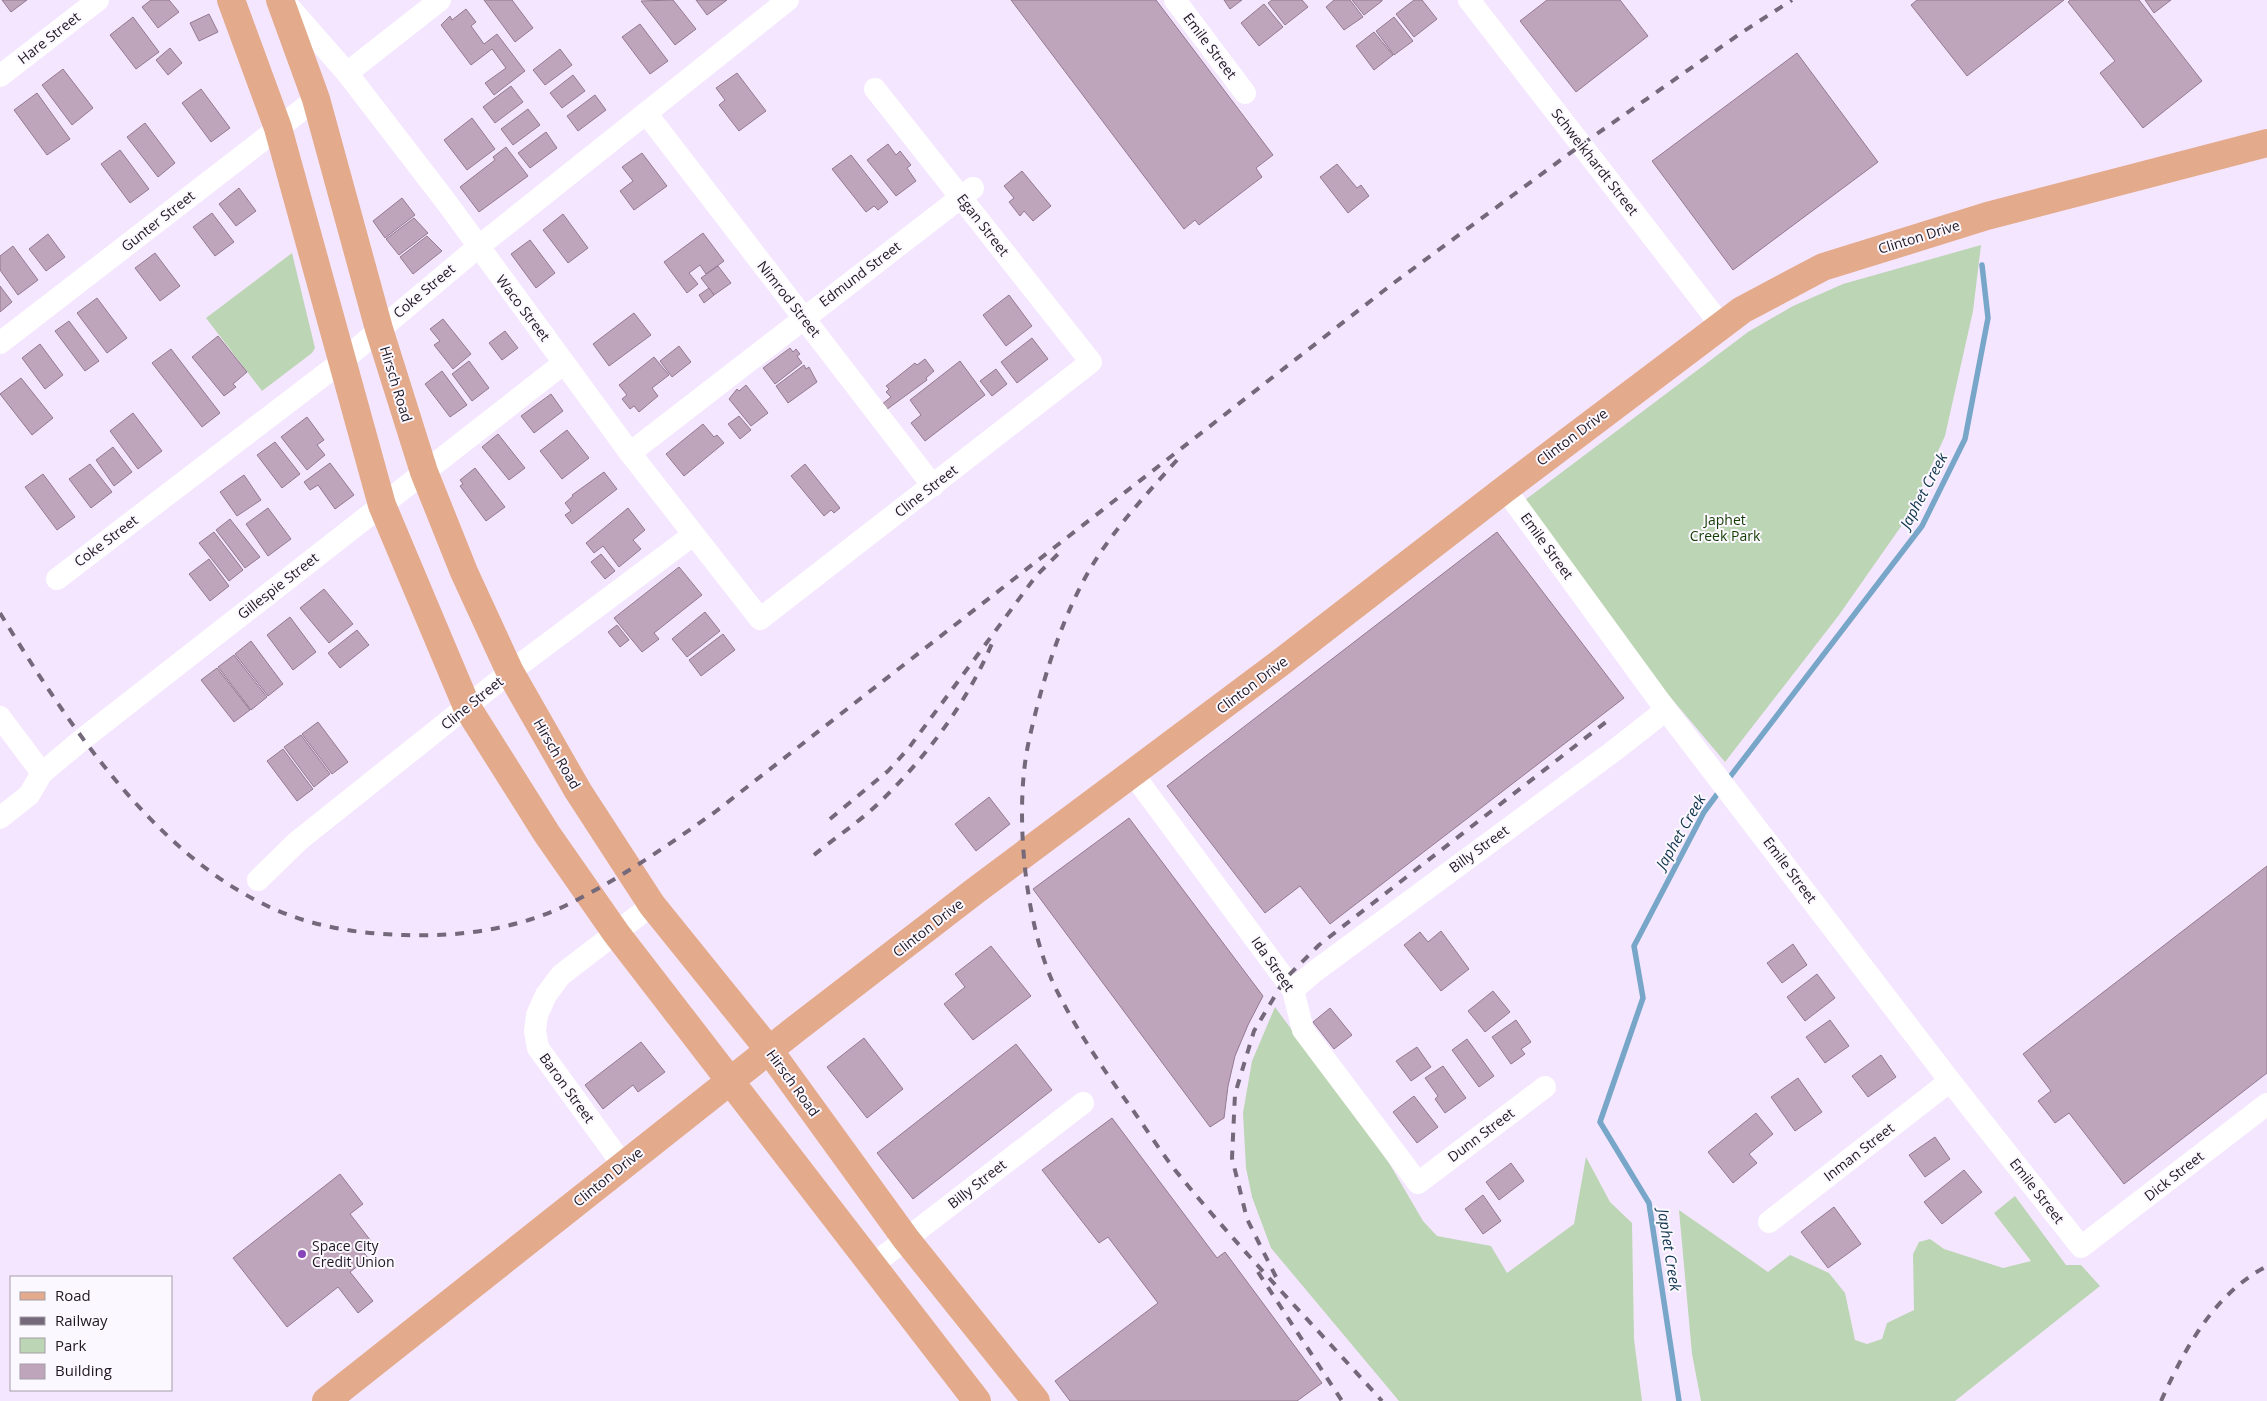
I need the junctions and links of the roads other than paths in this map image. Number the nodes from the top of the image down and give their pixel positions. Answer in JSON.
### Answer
{"nodes":[{"id":1,"x":98,"y":0,"type":"edge"},
{"id":2,"x":231,"y":0,"type":"edge"},
{"id":3,"x":282,"y":0,"type":"edge"},
{"id":4,"x":440,"y":0,"type":"edge"},
{"id":5,"x":788,"y":0,"type":"edge"},
{"id":6,"x":1175,"y":0,"type":"edge"},
{"id":7,"x":1469,"y":0,"type":"edge"},
{"id":8,"x":347,"y":73,"type":"junction"},
{"id":9,"x":0,"y":76,"type":"edge"},
{"id":10,"x":874,"y":89,"type":"dead end"},
{"id":11,"x":1245,"y":92,"type":"dead end"},
{"id":12,"x":316,"y":99,"type":"junction"},
{"id":13,"x":646,"y":113,"type":"junction"},
{"id":14,"x":278,"y":128,"type":"junction"},
{"id":15,"x":2267,"y":143,"type":"edge"},
{"id":16,"x":967,"y":192,"type":"junction"},
{"id":17,"x":478,"y":247,"type":"junction"},
{"id":18,"x":803,"y":318,"type":"junction"},
{"id":19,"x":1721,"y":324,"type":"junction"},
{"id":20,"x":379,"y":329,"type":"junction"},
{"id":21,"x":0,"y":343,"type":"edge"},
{"id":22,"x":341,"y":362,"type":"junction"},
{"id":23,"x":1091,"y":362,"type":"joint"},
{"id":24,"x":564,"y":363,"type":"junction"},
{"id":25,"x":630,"y":452,"type":"junction"},
{"id":26,"x":424,"y":472,"type":"junction"},
{"id":27,"x":933,"y":486,"type":"junction"},
{"id":28,"x":1505,"y":488,"type":"junction"},
{"id":29,"x":382,"y":505,"type":"junction"},
{"id":30,"x":693,"y":535,"type":"junction"},
{"id":31,"x":57,"y":579,"type":"dead end"},
{"id":32,"x":760,"y":619,"type":"joint"},
{"id":33,"x":510,"y":672,"type":"junction"},
{"id":34,"x":467,"y":707,"type":"junction"},
{"id":35,"x":1672,"y":716,"type":"junction"},
{"id":36,"x":0,"y":717,"type":"edge"},
{"id":37,"x":42,"y":773,"type":"junction"},
{"id":38,"x":1133,"y":774,"type":"junction"},
{"id":39,"x":0,"y":818,"type":"edge"},
{"id":40,"x":258,"y":880,"type":"dead end"},
{"id":41,"x":652,"y":905,"type":"junction"},
{"id":42,"x":616,"y":933,"type":"junction"},
{"id":43,"x":1293,"y":990,"type":"junction"},
{"id":44,"x":769,"y":1050,"type":"junction"},
{"id":45,"x":730,"y":1080,"type":"junction"},
{"id":46,"x":1950,"y":1081,"type":"junction"},
{"id":47,"x":1544,"y":1087,"type":"dead end"},
{"id":48,"x":1083,"y":1103,"type":"dead end"},
{"id":49,"x":2267,"y":1104,"type":"edge"},
{"id":50,"x":623,"y":1165,"type":"junction"},
{"id":51,"x":1418,"y":1183,"type":"joint"},
{"id":52,"x":1769,"y":1222,"type":"dead end"},
{"id":53,"x":906,"y":1239,"type":"junction"},
{"id":54,"x":2081,"y":1247,"type":"joint"},
{"id":55,"x":871,"y":1266,"type":"junction"},
{"id":56,"x":326,"y":1401,"type":"edge"},
{"id":57,"x":977,"y":1401,"type":"edge"},
{"id":58,"x":1036,"y":1401,"type":"edge"}],
"edges":[{"from":1,"to":9,"type":"street","name":"Hare Street"},
{"from":2,"to":14,"type":"main road"},
{"from":3,"to":8,"type":"street","name":"Waco Street"},
{"from":3,"to":12,"type":"main road","name":"Hirsch Road"},
{"from":4,"to":8,"type":"street"},
{"from":5,"to":13,"type":"street","name":"Coke Street"},
{"from":6,"to":11,"type":"street","name":"Emile Street"},
{"from":7,"to":19,"type":"street","name":"Schweikhardt Street"},
{"from":8,"to":17,"type":"street","name":"Waco Street"},
{"from":10,"to":16,"type":"street","name":"Egan Street"},
{"from":12,"to":14,"type":"street","name":"Gunter Street"},
{"from":12,"to":20,"type":"main road","name":"Hirsch Road"},
{"from":13,"to":17,"type":"street","name":"Coke Street"},
{"from":13,"to":18,"type":"street","name":"Nimrod Street"},
{"from":14,"to":21,"type":"street","name":"Gunter Street"},
{"from":14,"to":22,"type":"main road"},
{"from":15,"to":19,"type":"main road","name":"Clinton Drive"},
{"from":16,"to":18,"type":"street","name":"Edmund Street"},
{"from":16,"to":23,"type":"street","name":"Egan Street"},
{"from":17,"to":20,"type":"street","name":"Coke Street"},
{"from":17,"to":24,"type":"street","name":"Waco Street"},
{"from":18,"to":25,"type":"street","name":"Edmund Street"},
{"from":18,"to":27,"type":"street","name":"Nimrod Street"},
{"from":19,"to":28,"type":"main road","name":"Clinton Drive"},
{"from":20,"to":22,"type":"street","name":"Coke Street"},
{"from":20,"to":26,"type":"main road","name":"Hirsch Road"},
{"from":22,"to":29,"type":"main road"},
{"from":22,"to":31,"type":"street","name":"Coke Street"},
{"from":23,"to":27,"type":"street","name":"Cline Street"},
{"from":24,"to":25,"type":"street","name":"Waco Street"},
{"from":24,"to":26,"type":"street","name":"Gillespie Street"},
{"from":25,"to":30,"type":"street","name":"Waco Street"},
{"from":26,"to":29,"type":"street","name":"Gillespie Street"},
{"from":26,"to":33,"type":"main road","name":"Hirsch Road"},
{"from":27,"to":32,"type":"street","name":"Cline Street"},
{"from":28,"to":35,"type":"street","name":"Emile Street"},
{"from":28,"to":38,"type":"main road","name":"Clinton Drive"},
{"from":29,"to":34,"type":"main road"},
{"from":29,"to":37,"type":"street","name":"Gillespie Street"},
{"from":30,"to":32,"type":"street","name":"Waco Street"},
{"from":30,"to":33,"type":"street","name":"Cline Street"},
{"from":33,"to":34,"type":"street","name":"Cline Street"},
{"from":33,"to":41,"type":"main road","name":"Hirsch Road"},
{"from":34,"to":40,"type":"street","name":"Cline Street"},
{"from":34,"to":42,"type":"main road"},
{"from":35,"to":43,"type":"street","name":"Billy Street"},
{"from":35,"to":46,"type":"street","name":"Emile Street"},
{"from":36,"to":37,"type":"street"},
{"from":37,"to":39,"type":"street","name":"Gillespie Street"},
{"from":38,"to":43,"type":"street","name":"Ida Street"},
{"from":38,"to":44,"type":"main road","name":"Clinton Drive"},
{"from":41,"to":42,"type":"street","name":"Baron Street"},
{"from":41,"to":44,"type":"main road","name":"Hirsch Road"},
{"from":42,"to":45,"type":"main road"},
{"from":42,"to":50,"type":"street","name":"Baron Street"},
{"from":43,"to":51,"type":"street","name":"Ida Street"},
{"from":44,"to":45,"type":"main road","name":"Clinton Drive"},
{"from":44,"to":53,"type":"main road","name":"Hirsch Road"},
{"from":45,"to":50,"type":"main road","name":"Clinton Drive"},
{"from":45,"to":55,"type":"main road"},
{"from":46,"to":52,"type":"street","name":"Inman Street"},
{"from":46,"to":54,"type":"street","name":"Emile Street"},
{"from":47,"to":51,"type":"street","name":"Dunn Street"},
{"from":48,"to":53,"type":"street","name":"Billy Street"},
{"from":49,"to":54,"type":"street","name":"Dick Street"},
{"from":50,"to":56,"type":"main road","name":"Clinton Drive"},
{"from":53,"to":55,"type":"street","name":"Billy Street"},
{"from":53,"to":58,"type":"main road","name":"Hirsch Road"},
{"from":55,"to":57,"type":"main road"}]}
